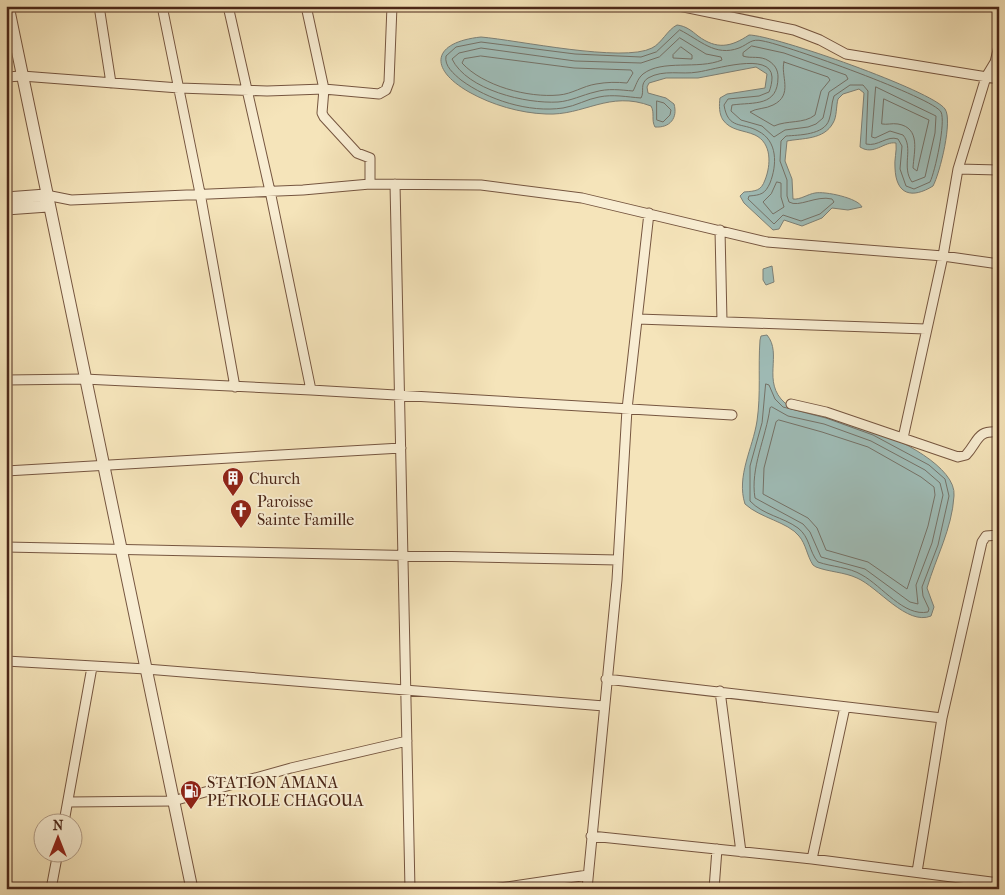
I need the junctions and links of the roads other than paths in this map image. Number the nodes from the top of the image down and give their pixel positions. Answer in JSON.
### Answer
{"nodes":[{"id":1,"x":8,"y":6,"type":"edge"},
{"id":2,"x":99,"y":6,"type":"edge"},
{"id":3,"x":162,"y":6,"type":"edge"},
{"id":4,"x":228,"y":6,"type":"edge"},
{"id":5,"x":306,"y":6,"type":"edge"},
{"id":6,"x":392,"y":6,"type":"edge"},
{"id":7,"x":679,"y":6,"type":"edge"},
{"id":8,"x":999,"y":46,"type":"edge"},
{"id":9,"x":22,"y":76,"type":"junction"},
{"id":10,"x":6,"y":77,"type":"edge"},
{"id":11,"x":986,"y":77,"type":"junction"},
{"id":12,"x":999,"y":80,"type":"edge"},
{"id":13,"x":111,"y":83,"type":"junction"},
{"id":14,"x":179,"y":88,"type":"junction"},
{"id":15,"x":324,"y":89,"type":"junction"},
{"id":16,"x":248,"y":91,"type":"junction"},
{"id":17,"x":958,"y":169,"type":"junction"},
{"id":18,"x":999,"y":170,"type":"edge"},
{"id":19,"x":370,"y":184,"type":"junction"},
{"id":20,"x":395,"y":184,"type":"junction"},
{"id":21,"x":270,"y":191,"type":"junction"},
{"id":22,"x":200,"y":193,"type":"junction"},
{"id":23,"x":6,"y":198,"type":"edge"},
{"id":24,"x":47,"y":201,"type":"junction"},
{"id":25,"x":6,"y":209,"type":"edge"},
{"id":26,"x":649,"y":213,"type":"junction"},
{"id":27,"x":720,"y":230,"type":"junction"},
{"id":28,"x":943,"y":256,"type":"junction"},
{"id":29,"x":999,"y":264,"type":"edge"},
{"id":30,"x":638,"y":319,"type":"junction"},
{"id":31,"x":722,"y":321,"type":"junction"},
{"id":32,"x":926,"y":329,"type":"junction"},
{"id":33,"x":84,"y":379,"type":"junction"},
{"id":34,"x":6,"y":380,"type":"edge"},
{"id":35,"x":235,"y":388,"type":"junction"},
{"id":36,"x":311,"y":390,"type":"junction"},
{"id":37,"x":400,"y":395,"type":"junction"},
{"id":38,"x":791,"y":404,"type":"dead end"},
{"id":39,"x":627,"y":408,"type":"junction"},
{"id":40,"x":732,"y":415,"type":"dead end"},
{"id":41,"x":999,"y":432,"type":"edge"},
{"id":42,"x":903,"y":438,"type":"junction"},
{"id":43,"x":400,"y":448,"type":"junction"},
{"id":44,"x":102,"y":465,"type":"junction"},
{"id":45,"x":6,"y":471,"type":"edge"},
{"id":46,"x":999,"y":535,"type":"edge"},
{"id":47,"x":6,"y":547,"type":"edge"},
{"id":48,"x":121,"y":550,"type":"junction"},
{"id":49,"x":405,"y":556,"type":"junction"},
{"id":50,"x":618,"y":560,"type":"junction"},
{"id":51,"x":6,"y":661,"type":"edge"},
{"id":52,"x":92,"y":667,"type":"junction"},
{"id":53,"x":146,"y":669,"type":"junction"},
{"id":54,"x":606,"y":679,"type":"junction"},
{"id":55,"x":406,"y":691,"type":"junction"},
{"id":56,"x":720,"y":691,"type":"junction"},
{"id":57,"x":604,"y":706,"type":"junction"},
{"id":58,"x":845,"y":707,"type":"junction"},
{"id":59,"x":942,"y":718,"type":"junction"},
{"id":60,"x":407,"y":741,"type":"junction"},
{"id":61,"x":173,"y":801,"type":"junction"},
{"id":62,"x":68,"y":802,"type":"junction"},
{"id":63,"x":66,"y":812,"type":"edge"},
{"id":64,"x":591,"y":836,"type":"junction"},
{"id":65,"x":717,"y":849,"type":"junction"},
{"id":66,"x":741,"y":852,"type":"junction"},
{"id":67,"x":812,"y":859,"type":"junction"},
{"id":68,"x":56,"y":862,"type":"edge"},
{"id":69,"x":917,"y":872,"type":"junction"},
{"id":70,"x":588,"y":875,"type":"junction"},
{"id":71,"x":999,"y":883,"type":"edge"},
{"id":72,"x":51,"y":889,"type":"edge"},
{"id":73,"x":192,"y":889,"type":"edge"},
{"id":74,"x":410,"y":889,"type":"edge"},
{"id":75,"x":495,"y":889,"type":"edge"},
{"id":76,"x":587,"y":889,"type":"edge"},
{"id":77,"x":714,"y":889,"type":"edge"}],
"edges":[{"from":1,"to":9,"type":"street"},
{"from":2,"to":13,"type":"street"},
{"from":3,"to":14,"type":"street"},
{"from":4,"to":16,"type":"street"},
{"from":5,"to":15,"type":"street"},
{"from":6,"to":15,"type":"street"},
{"from":7,"to":11,"type":"street"},
{"from":8,"to":11,"type":"street"},
{"from":9,"to":10,"type":"street"},
{"from":9,"to":13,"type":"street"},
{"from":9,"to":24,"type":"street"},
{"from":11,"to":12,"type":"street"},
{"from":11,"to":17,"type":"street"},
{"from":13,"to":14,"type":"street"},
{"from":14,"to":16,"type":"street"},
{"from":14,"to":22,"type":"street"},
{"from":15,"to":16,"type":"street"},
{"from":15,"to":19,"type":"street"},
{"from":16,"to":21,"type":"street"},
{"from":17,"to":18,"type":"street"},
{"from":17,"to":28,"type":"street"},
{"from":19,"to":20,"type":"street"},
{"from":19,"to":21,"type":"street"},
{"from":20,"to":26,"type":"street"},
{"from":20,"to":37,"type":"street"},
{"from":21,"to":22,"type":"street"},
{"from":21,"to":36,"type":"street"},
{"from":22,"to":24,"type":"street"},
{"from":22,"to":35,"type":"street"},
{"from":23,"to":24,"type":"street"},
{"from":24,"to":25,"type":"street"},
{"from":24,"to":33,"type":"street"},
{"from":26,"to":27,"type":"street"},
{"from":26,"to":30,"type":"street"},
{"from":27,"to":28,"type":"street"},
{"from":27,"to":31,"type":"street"},
{"from":28,"to":29,"type":"street"},
{"from":28,"to":32,"type":"street"},
{"from":30,"to":31,"type":"street"},
{"from":30,"to":39,"type":"street"},
{"from":31,"to":32,"type":"street"},
{"from":32,"to":42,"type":"street"},
{"from":33,"to":34,"type":"street"},
{"from":33,"to":35,"type":"street"},
{"from":33,"to":44,"type":"street"},
{"from":35,"to":36,"type":"street"},
{"from":36,"to":37,"type":"street"},
{"from":37,"to":39,"type":"street"},
{"from":37,"to":43,"type":"street"},
{"from":38,"to":42,"type":"street"},
{"from":39,"to":40,"type":"street"},
{"from":39,"to":50,"type":"street"},
{"from":41,"to":42,"type":"street"},
{"from":43,"to":44,"type":"street"},
{"from":43,"to":49,"type":"street"},
{"from":44,"to":45,"type":"street"},
{"from":44,"to":48,"type":"street"},
{"from":46,"to":59,"type":"street"},
{"from":47,"to":48,"type":"street"},
{"from":48,"to":49,"type":"street"},
{"from":48,"to":53,"type":"street"},
{"from":49,"to":50,"type":"street"},
{"from":49,"to":55,"type":"street"},
{"from":50,"to":54,"type":"street"},
{"from":51,"to":52,"type":"street"},
{"from":52,"to":53,"type":"street"},
{"from":52,"to":62,"type":"street"},
{"from":53,"to":55,"type":"street"},
{"from":53,"to":61,"type":"street"},
{"from":54,"to":56,"type":"street"},
{"from":54,"to":57,"type":"street"},
{"from":55,"to":57,"type":"street"},
{"from":55,"to":60,"type":"street"},
{"from":56,"to":58,"type":"street"},
{"from":56,"to":66,"type":"street"},
{"from":57,"to":64,"type":"street"},
{"from":58,"to":59,"type":"street"},
{"from":58,"to":67,"type":"street"},
{"from":59,"to":69,"type":"street"},
{"from":60,"to":61,"type":"street"},
{"from":60,"to":74,"type":"street"},
{"from":61,"to":62,"type":"street"},
{"from":61,"to":73,"type":"street"},
{"from":62,"to":63,"type":"street"},
{"from":64,"to":65,"type":"street"},
{"from":64,"to":70,"type":"street"},
{"from":65,"to":66,"type":"street"},
{"from":65,"to":77,"type":"street"},
{"from":66,"to":67,"type":"street"},
{"from":67,"to":69,"type":"street"},
{"from":68,"to":72,"type":"street"},
{"from":69,"to":71,"type":"street"},
{"from":70,"to":75,"type":"street"},
{"from":70,"to":76,"type":"street"}]}
